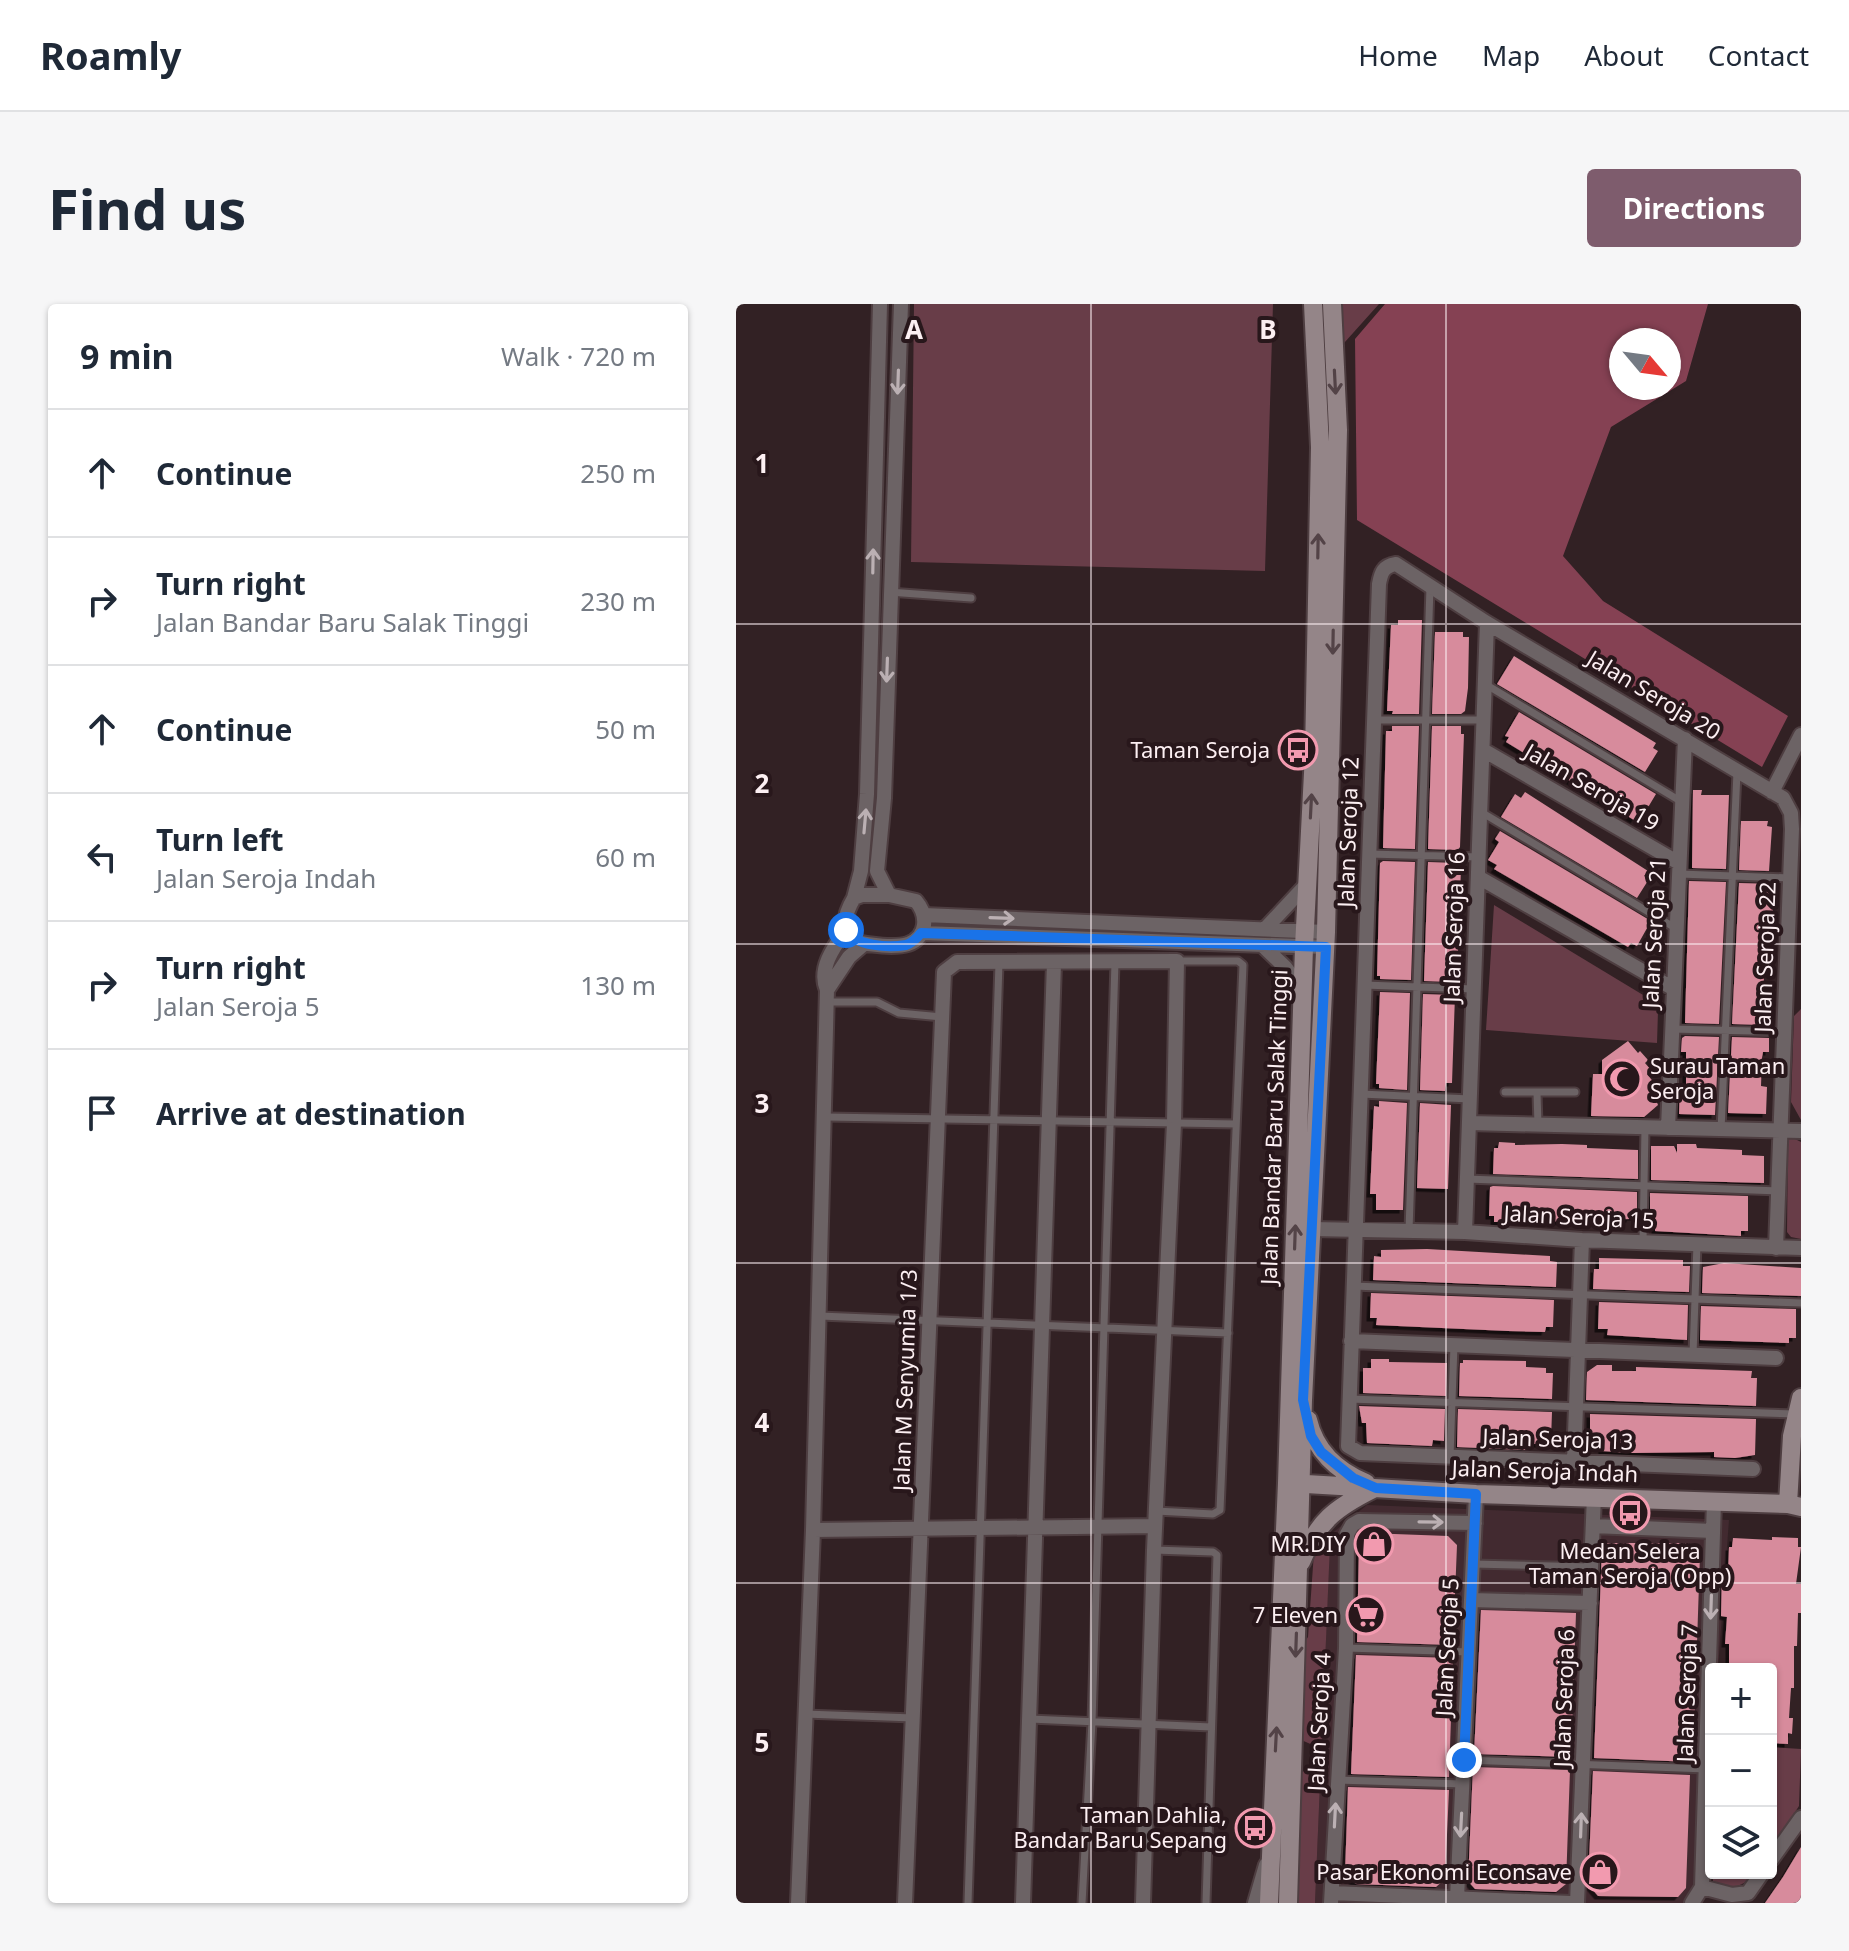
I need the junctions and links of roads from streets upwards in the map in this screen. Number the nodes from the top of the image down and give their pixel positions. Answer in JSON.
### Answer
{"nodes":[{"id":1,"x":880,"y":304,"type":"edge"},
{"id":2,"x":901,"y":304,"type":"edge"},
{"id":3,"x":1313,"y":304,"type":"edge"},
{"id":4,"x":1332,"y":304,"type":"edge"},
{"id":5,"x":1487,"y":623,"type":"junction"},
{"id":6,"x":1801,"y":735,"type":"edge"},
{"id":7,"x":1685,"y":739,"type":"junction"},
{"id":8,"x":1483,"y":750,"type":"junction"},
{"id":9,"x":1772,"y":792,"type":"junction"},
{"id":10,"x":1791,"y":813,"type":"joint"},
{"id":11,"x":1679,"y":869,"type":"junction"},
{"id":12,"x":1794,"y":870,"type":"edge"},
{"id":13,"x":1478,"y":877,"type":"junction"},
{"id":14,"x":1307,"y":884,"type":"junction"},
{"id":15,"x":889,"y":895,"type":"junction"},
{"id":16,"x":854,"y":898,"type":"junction"},
{"id":17,"x":924,"y":915,"type":"junction"},
{"id":18,"x":1265,"y":929,"type":"junction"},
{"id":19,"x":846,"y":930,"type":"junction"},
{"id":20,"x":921,"y":933,"type":"junction"},
{"id":21,"x":1304,"y":939,"type":"junction"},
{"id":22,"x":1326,"y":940,"type":"junction"},
{"id":23,"x":864,"y":944,"type":"junction"},
{"id":24,"x":1262,"y":945,"type":"junction"},
{"id":25,"x":1054,"y":963,"type":"junction"},
{"id":26,"x":1674,"y":989,"type":"junction"},
{"id":27,"x":1303,"y":991,"type":"junction"},
{"id":28,"x":1794,"y":991,"type":"edge"},
{"id":29,"x":826,"y":996,"type":"junction"},
{"id":30,"x":1469,"y":1123,"type":"junction"},
{"id":31,"x":1668,"y":1128,"type":"junction"},
{"id":32,"x":1801,"y":1131,"type":"edge"},
{"id":33,"x":1781,"y":1132,"type":"junction"},
{"id":34,"x":1312,"y":1229,"type":"junction"},
{"id":35,"x":1355,"y":1230,"type":"junction"},
{"id":36,"x":1465,"y":1232,"type":"junction"},
{"id":37,"x":1582,"y":1240,"type":"junction"},
{"id":38,"x":1776,"y":1248,"type":"junction"},
{"id":39,"x":1801,"y":1248,"type":"edge"},
{"id":40,"x":1351,"y":1341,"type":"junction"},
{"id":41,"x":1579,"y":1350,"type":"junction"},
{"id":42,"x":1776,"y":1358,"type":"dead end"},
{"id":43,"x":1303,"y":1400,"type":"junction"},
{"id":44,"x":1798,"y":1406,"type":"edge"},
{"id":45,"x":1360,"y":1453,"type":"joint"},
{"id":46,"x":1574,"y":1462,"type":"junction"},
{"id":47,"x":1753,"y":1469,"type":"dead end"},
{"id":48,"x":1294,"y":1483,"type":"junction"},
{"id":49,"x":1376,"y":1488,"type":"junction"},
{"id":50,"x":1476,"y":1494,"type":"junction"},
{"id":51,"x":1594,"y":1496,"type":"junction"},
{"id":52,"x":1714,"y":1501,"type":"junction"},
{"id":53,"x":1794,"y":1506,"type":"edge"},
{"id":54,"x":1155,"y":1518,"type":"junction"},
{"id":55,"x":1475,"y":1523,"type":"junction"},
{"id":56,"x":1593,"y":1526,"type":"junction"},
{"id":57,"x":1036,"y":1527,"type":"junction"},
{"id":58,"x":921,"y":1528,"type":"junction"},
{"id":59,"x":813,"y":1530,"type":"junction"},
{"id":60,"x":1713,"y":1531,"type":"junction"},
{"id":61,"x":1298,"y":1570,"type":"junction"},
{"id":62,"x":1471,"y":1600,"type":"junction"},
{"id":63,"x":1590,"y":1603,"type":"junction"},
{"id":64,"x":1801,"y":1818,"type":"edge"},
{"id":65,"x":1271,"y":1844,"type":"junction"},
{"id":66,"x":1777,"y":1852,"type":"edge"},
{"id":67,"x":1758,"y":1879,"type":"edge"},
{"id":68,"x":1702,"y":1887,"type":"junction"},
{"id":69,"x":1332,"y":1898,"type":"edge"},
{"id":70,"x":1457,"y":1898,"type":"junction"},
{"id":71,"x":798,"y":1903,"type":"edge"},
{"id":72,"x":905,"y":1903,"type":"edge"},
{"id":73,"x":1023,"y":1903,"type":"edge"},
{"id":74,"x":1143,"y":1903,"type":"edge"},
{"id":75,"x":1255,"y":1903,"type":"edge"},
{"id":76,"x":1269,"y":1903,"type":"edge"},
{"id":77,"x":1288,"y":1903,"type":"edge"},
{"id":78,"x":1570,"y":1903,"type":"edge"},
{"id":79,"x":1577,"y":1903,"type":"edge"},
{"id":80,"x":1692,"y":1903,"type":"edge"}],
"edges":[{"from":16,"to":1,"type":"street","one_way":true},
{"from":2,"to":15,"type":"street","one_way":true},
{"from":14,"to":3,"type":"main road","name":"Jalan Bandar Baru Salak Tinggi","one_way":true},
{"from":4,"to":22,"type":"main road","name":"Jalan Bandar Baru Salak Tinggi","one_way":true},
{"from":5,"to":7,"type":"street","name":"Jalan Seroja 20"},
{"from":5,"to":8,"type":"street","name":"Jalan Seroja 16"},
{"from":5,"to":35,"type":"street","name":"Jalan Seroja 12"},
{"from":6,"to":9,"type":"street"},
{"from":7,"to":9,"type":"street","name":"Jalan Seroja 20"},
{"from":7,"to":11,"type":"street","name":"Jalan Seroja 21"},
{"from":8,"to":11,"type":"street","name":"Jalan Seroja 19"},
{"from":8,"to":13,"type":"street","name":"Jalan Seroja 16"},
{"from":9,"to":10,"type":"street","name":"Jalan Seroja 20"},
{"from":10,"to":12,"type":"street","name":"Jalan Seroja 22"},
{"from":11,"to":26,"type":"street","name":"Jalan Seroja 21"},
{"from":12,"to":28,"type":"street","name":"Jalan Seroja 22"},
{"from":13,"to":26,"type":"street"},
{"from":13,"to":30,"type":"street","name":"Jalan Seroja 16"},
{"from":14,"to":18,"type":"street"},
{"from":14,"to":21,"type":"main road","name":"Jalan Bandar Baru Salak Tinggi"},
{"from":15,"to":16,"type":"street"},
{"from":15,"to":17,"type":"street"},
{"from":16,"to":19,"type":"street"},
{"from":17,"to":18,"type":"street","one_way":true},
{"from":17,"to":20,"type":"street"},
{"from":18,"to":21,"type":"street"},
{"from":19,"to":23,"type":"street"},
{"from":19,"to":29,"type":"street"},
{"from":20,"to":23,"type":"street"},
{"from":20,"to":24,"type":"street"},
{"from":21,"to":22,"type":"street"},
{"from":21,"to":24,"type":"street"},
{"from":21,"to":27,"type":"main road","name":"Jalan Bandar Baru Salak Tinggi"},
{"from":22,"to":34,"type":"main road","name":"Jalan Bandar Baru Salak Tinggi"},
{"from":23,"to":29,"type":"street"},
{"from":24,"to":27,"type":"street"},
{"from":25,"to":54,"type":"street","name":"Jalan M Senyumia 1/3"},
{"from":25,"to":57,"type":"street"},
{"from":25,"to":58,"type":"street","name":"Jalan M Senyumia 1/3"},
{"from":26,"to":31,"type":"street","name":"Jalan Seroja 21"},
{"from":48,"to":27,"type":"main road","name":"Jalan Bandar Baru Salak Tinggi","one_way":true},
{"from":28,"to":33,"type":"street","name":"Jalan Seroja 22"},
{"from":29,"to":59,"type":"street"},
{"from":30,"to":31,"type":"street"},
{"from":30,"to":36,"type":"street","name":"Jalan Seroja 16"},
{"from":31,"to":33,"type":"street"},
{"from":32,"to":33,"type":"street"},
{"from":33,"to":38,"type":"street","name":"Jalan Seroja 22"},
{"from":34,"to":35,"type":"street","name":"Jalan Seroja 15"},
{"from":34,"to":43,"type":"main road","name":"Jalan Bandar Baru Salak Tinggi"},
{"from":35,"to":36,"type":"street","name":"Jalan Seroja 15"},
{"from":35,"to":40,"type":"street","name":"Jalan Seroja 12"},
{"from":36,"to":37,"type":"street","name":"Jalan Seroja 15"},
{"from":37,"to":38,"type":"street","name":"Jalan Seroja 15"},
{"from":37,"to":41,"type":"street"},
{"from":38,"to":39,"type":"street","name":"Jalan Seroja 15"},
{"from":40,"to":41,"type":"street"},
{"from":40,"to":45,"type":"street","name":"Jalan Seroja 12"},
{"from":41,"to":42,"type":"street"},
{"from":41,"to":46,"type":"street"},
{"from":43,"to":48,"type":"main road","name":"Jalan Bandar Baru Salak Tinggi"},
{"from":43,"to":49,"type":"main road"},
{"from":44,"to":53,"type":"main road"},
{"from":45,"to":46,"type":"street","name":"Jalan Seroja 13"},
{"from":46,"to":47,"type":"street","name":"Jalan Seroja 13"},
{"from":48,"to":49,"type":"main road","name":"Jalan Seroja Indah"},
{"from":48,"to":61,"type":"main road","name":"Jalan Bandar Baru Salak Tinggi"},
{"from":65,"to":48,"type":"main road","name":"Jalan Bandar Baru Salak Tinggi","one_way":true},
{"from":49,"to":50,"type":"main road","name":"Jalan Seroja Indah"},
{"from":49,"to":61,"type":"main road"},
{"from":50,"to":51,"type":"main road","name":"Jalan Seroja Indah"},
{"from":50,"to":55,"type":"street","name":"Jalan Seroja 5"},
{"from":51,"to":52,"type":"main road","name":"Jalan Seroja Indah"},
{"from":51,"to":56,"type":"street","name":"Jalan Seroja 6"},
{"from":52,"to":53,"type":"main road","name":"Jalan Seroja Indah"},
{"from":52,"to":60,"type":"street","name":"Jalan Seroja 7"},
{"from":54,"to":57,"type":"street"},
{"from":54,"to":74,"type":"street"},
{"from":55,"to":62,"type":"street","name":"Jalan Seroja 5"},
{"from":69,"to":55,"type":"street","name":"Jalan Seroja 4","one_way":true},
{"from":56,"to":60,"type":"street"},
{"from":56,"to":63,"type":"street","name":"Jalan Seroja 6"},
{"from":57,"to":58,"type":"street"},
{"from":57,"to":73,"type":"street"},
{"from":58,"to":59,"type":"street"},
{"from":58,"to":72,"type":"street","name":"Jalan M Senyumia 1/3"},
{"from":59,"to":71,"type":"street"},
{"from":60,"to":68,"type":"street","name":"Jalan Seroja 7","one_way":true},
{"from":61,"to":77,"type":"main road","name":"Jalan Bandar Baru Salak Tinggi","one_way":true},
{"from":62,"to":63,"type":"street"},
{"from":62,"to":70,"type":"street","name":"Jalan Seroja 5","one_way":true},
{"from":79,"to":63,"type":"street","name":"Jalan Seroja 6","one_way":true},
{"from":64,"to":66,"type":"street"},
{"from":65,"to":75,"type":"street"},
{"from":65,"to":76,"type":"main road","name":"Jalan Bandar Baru Salak Tinggi"},
{"from":67,"to":68,"type":"street"},
{"from":68,"to":80,"type":"street"},
{"from":69,"to":70,"type":"street"},
{"from":70,"to":78,"type":"street"}]}
